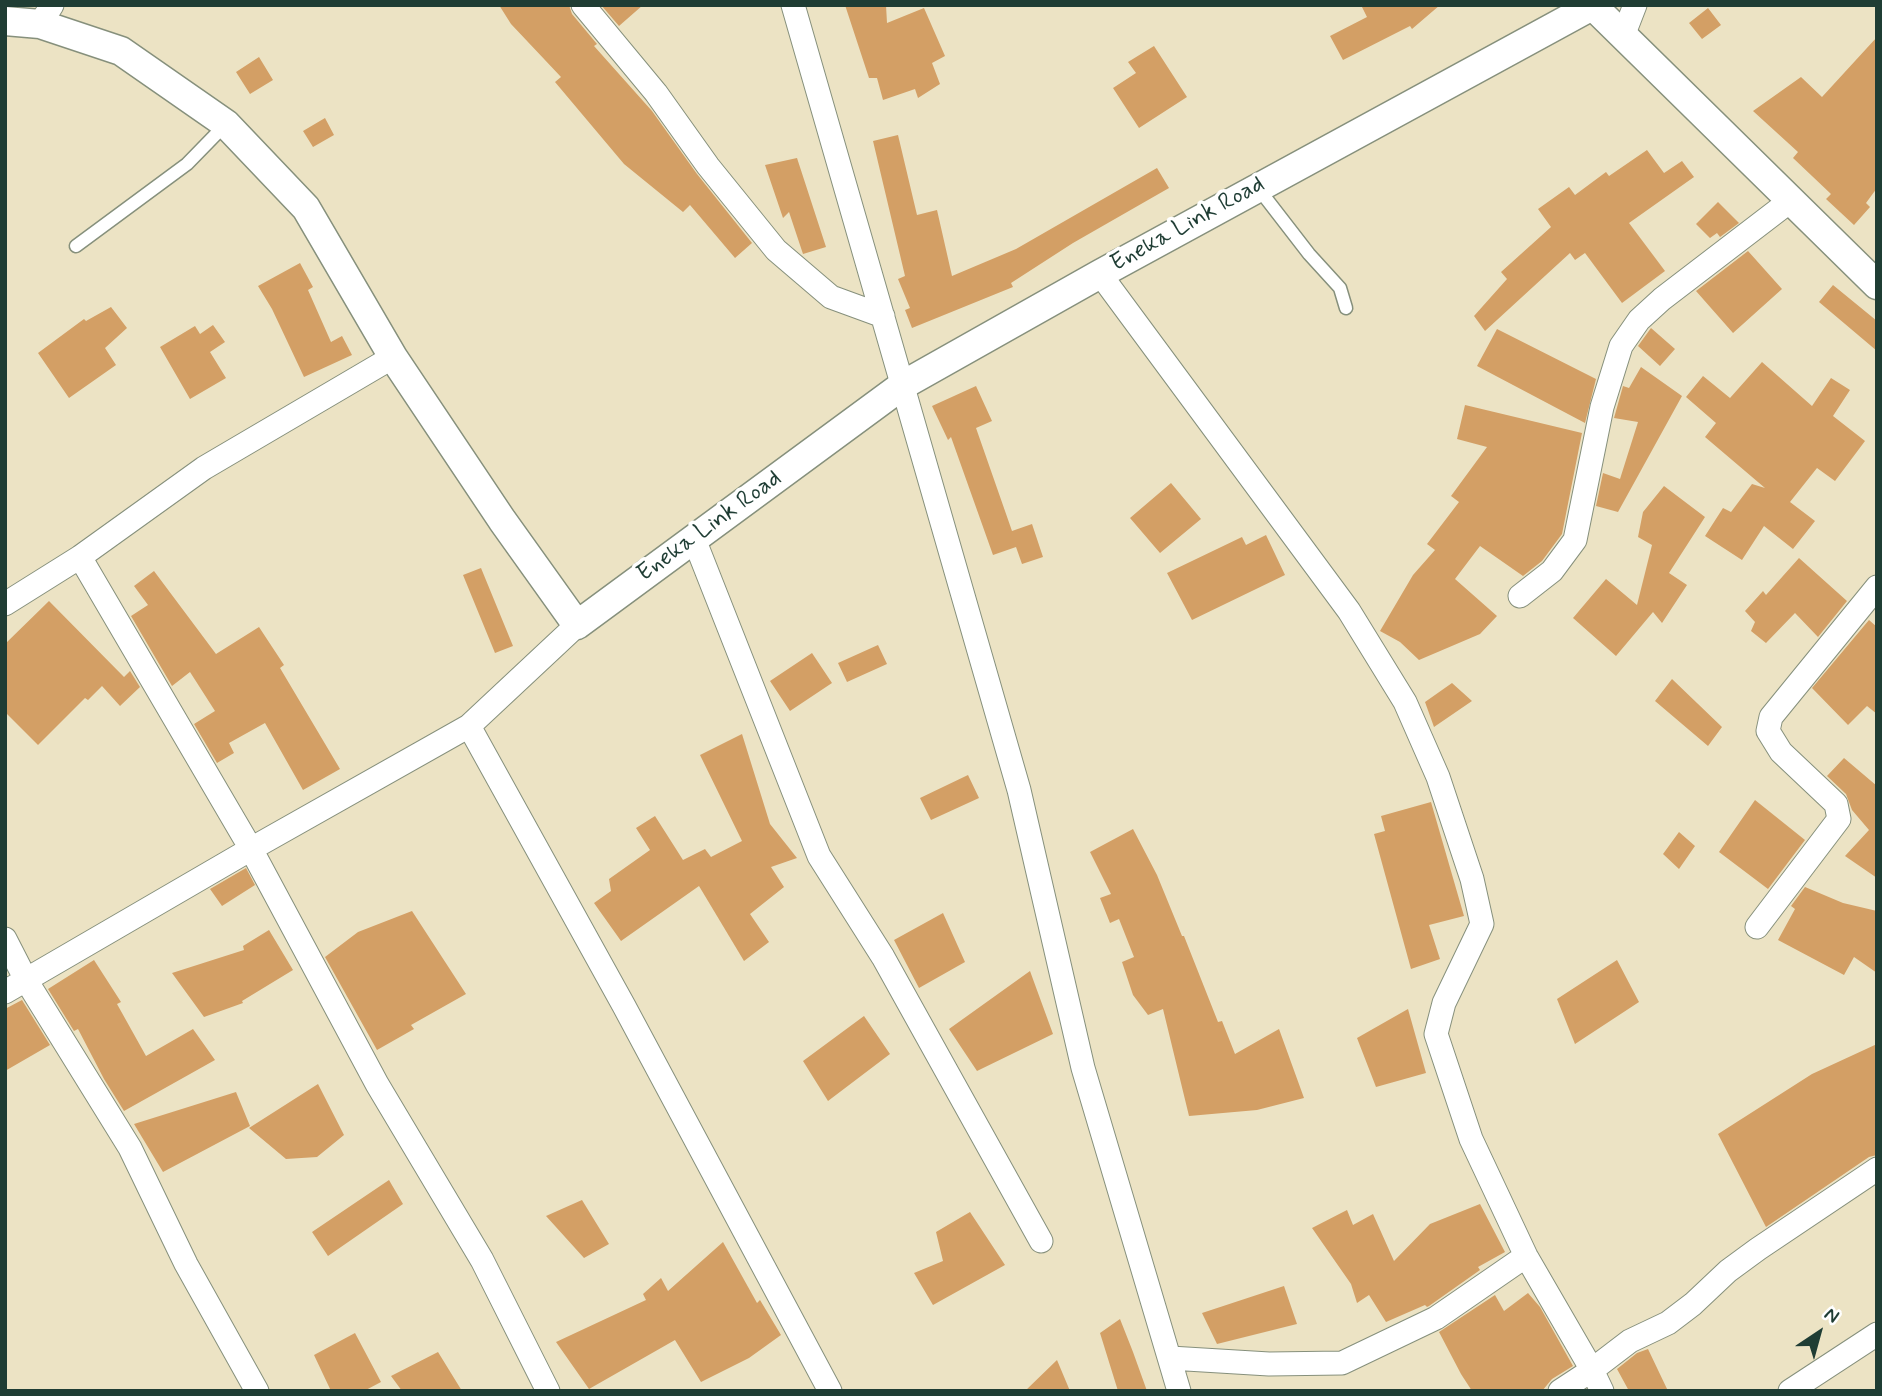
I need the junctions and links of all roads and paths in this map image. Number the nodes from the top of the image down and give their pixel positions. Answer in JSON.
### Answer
{"nodes":[{"id":1,"x":583,"y":5,"type":"edge"},
{"id":2,"x":793,"y":5,"type":"edge"},
{"id":3,"x":1635,"y":5,"type":"edge"},
{"id":4,"x":1592,"y":6,"type":"edge"},
{"id":5,"x":46,"y":15,"type":"edge"},
{"id":6,"x":5,"y":21,"type":"edge"},
{"id":7,"x":1623,"y":36,"type":"junction"},
{"id":8,"x":226,"y":124,"type":"junction"},
{"id":9,"x":1258,"y":187,"type":"junction"},
{"id":10,"x":1790,"y":201,"type":"junction"},
{"id":11,"x":76,"y":246,"type":"dead end"},
{"id":12,"x":1100,"y":274,"type":"junction"},
{"id":13,"x":1877,"y":285,"type":"edge"},
{"id":14,"x":1346,"y":308,"type":"dead end"},
{"id":15,"x":883,"y":316,"type":"junction"},
{"id":16,"x":393,"y":357,"type":"junction"},
{"id":17,"x":903,"y":385,"type":"junction"},
{"id":18,"x":694,"y":539,"type":"junction"},
{"id":19,"x":80,"y":557,"type":"junction"},
{"id":20,"x":1877,"y":587,"type":"edge"},
{"id":21,"x":1520,"y":596,"type":"dead end"},
{"id":22,"x":5,"y":604,"type":"edge"},
{"id":23,"x":577,"y":625,"type":"junction"},
{"id":24,"x":469,"y":726,"type":"junction"},
{"id":25,"x":251,"y":849,"type":"junction"},
{"id":26,"x":1757,"y":927,"type":"dead end"},
{"id":27,"x":5,"y":939,"type":"edge"},
{"id":28,"x":26,"y":980,"type":"junction"},
{"id":29,"x":5,"y":992,"type":"edge"},
{"id":30,"x":1877,"y":1169,"type":"edge"},
{"id":31,"x":1041,"y":1241,"type":"dead end"},
{"id":32,"x":1526,"y":1256,"type":"junction"},
{"id":33,"x":1877,"y":1334,"type":"edge"},
{"id":34,"x":1170,"y":1358,"type":"junction"},
{"id":35,"x":1597,"y":1380,"type":"edge"},
{"id":36,"x":257,"y":1391,"type":"edge"},
{"id":37,"x":548,"y":1391,"type":"edge"},
{"id":38,"x":830,"y":1391,"type":"edge"},
{"id":39,"x":1179,"y":1391,"type":"edge"},
{"id":40,"x":1560,"y":1391,"type":"edge"},
{"id":41,"x":1790,"y":1391,"type":"edge"}],
"edges":[{"from":1,"to":15,"type":"street"},
{"from":2,"to":15,"type":"street"},
{"from":3,"to":7,"type":"street"},
{"from":4,"to":7,"type":"street"},
{"from":4,"to":9,"type":"street","name":"Eneka Link Road"},
{"from":5,"to":6,"type":"street"},
{"from":5,"to":8,"type":"street"},
{"from":7,"to":10,"type":"street"},
{"from":8,"to":11,"type":"lane"},
{"from":8,"to":16,"type":"street"},
{"from":9,"to":12,"type":"street","name":"Eneka Link Road"},
{"from":9,"to":14,"type":"lane"},
{"from":10,"to":13,"type":"street"},
{"from":10,"to":21,"type":"street"},
{"from":12,"to":17,"type":"street","name":"Eneka Link Road"},
{"from":12,"to":32,"type":"street"},
{"from":15,"to":17,"type":"street"},
{"from":16,"to":19,"type":"street"},
{"from":16,"to":23,"type":"street"},
{"from":17,"to":18,"type":"street","name":"Eneka Link Road"},
{"from":17,"to":34,"type":"street"},
{"from":18,"to":23,"type":"street","name":"Eneka Link Road"},
{"from":18,"to":31,"type":"street"},
{"from":19,"to":22,"type":"street"},
{"from":19,"to":25,"type":"street"},
{"from":20,"to":26,"type":"street"},
{"from":23,"to":24,"type":"street"},
{"from":24,"to":25,"type":"street"},
{"from":24,"to":38,"type":"street"},
{"from":25,"to":28,"type":"street"},
{"from":25,"to":37,"type":"street"},
{"from":27,"to":28,"type":"street"},
{"from":28,"to":29,"type":"street"},
{"from":28,"to":36,"type":"street"},
{"from":30,"to":35,"type":"street"},
{"from":32,"to":34,"type":"street"},
{"from":32,"to":35,"type":"street"},
{"from":33,"to":41,"type":"street"},
{"from":34,"to":39,"type":"street"},
{"from":35,"to":40,"type":"street"}]}
